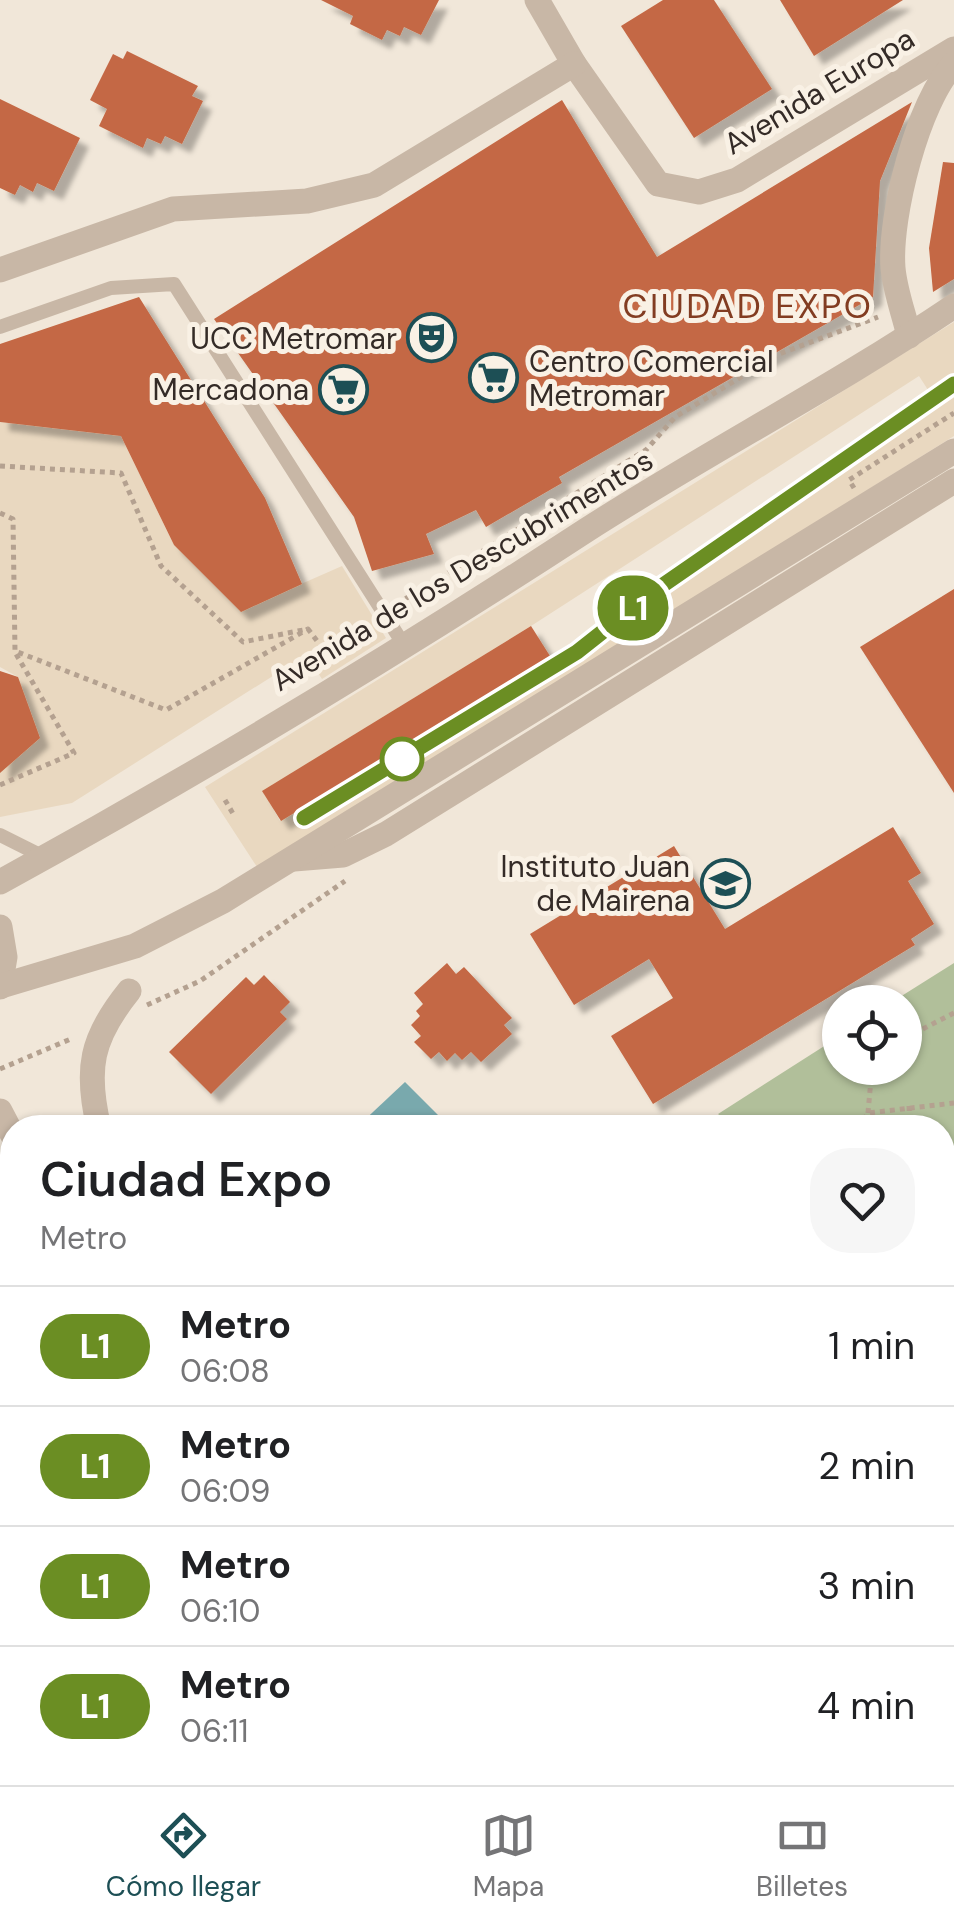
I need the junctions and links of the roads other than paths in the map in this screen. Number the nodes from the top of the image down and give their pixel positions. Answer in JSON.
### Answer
{"nodes":[{"id":1,"x":537,"y":0,"type":"edge"},
{"id":2,"x":954,"y":48,"type":"edge"},
{"id":3,"x":574,"y":64,"type":"junction"},
{"id":4,"x":954,"y":64,"type":"edge"},
{"id":5,"x":0,"y":270,"type":"edge"},
{"id":6,"x":954,"y":306,"type":"edge"},
{"id":7,"x":0,"y":328,"type":"edge"},
{"id":8,"x":909,"y":336,"type":"junction"},
{"id":9,"x":954,"y":451,"type":"edge"},
{"id":10,"x":954,"y":481,"type":"edge"},
{"id":11,"x":404,"y":645,"type":"junction"},
{"id":12,"x":0,"y":835,"type":"edge"},
{"id":13,"x":45,"y":858,"type":"junction"},
{"id":14,"x":294,"y":858,"type":"junction"},
{"id":15,"x":0,"y":882,"type":"edge"},
{"id":16,"x":0,"y":928,"type":"edge"},
{"id":17,"x":0,"y":987,"type":"edge"},
{"id":18,"x":129,"y":991,"type":"dead end"},
{"id":19,"x":97,"y":1115,"type":"edge"}],
"edges":[{"from":1,"to":3,"type":"street"},
{"from":2,"to":3,"type":"street","name":"Avenida Europa"},
{"from":3,"to":5,"type":"street"},
{"from":4,"to":8,"type":"street"},
{"from":6,"to":8,"type":"street","name":"Avenida de los Descubrimentos"},
{"from":7,"to":11,"type":"lane"},
{"from":8,"to":11,"type":"street","name":"Avenida de los Descubrimentos"},
{"from":9,"to":14,"type":"street"},
{"from":10,"to":14,"type":"street"},
{"from":11,"to":13,"type":"street","name":"Avenida de los Descubrimentos"},
{"from":12,"to":13,"type":"lane"},
{"from":13,"to":15,"type":"street","name":"Avenida de los Descubrimentos"},
{"from":14,"to":17,"type":"street"},
{"from":16,"to":17,"type":"street"},
{"from":18,"to":19,"type":"street"}]}
